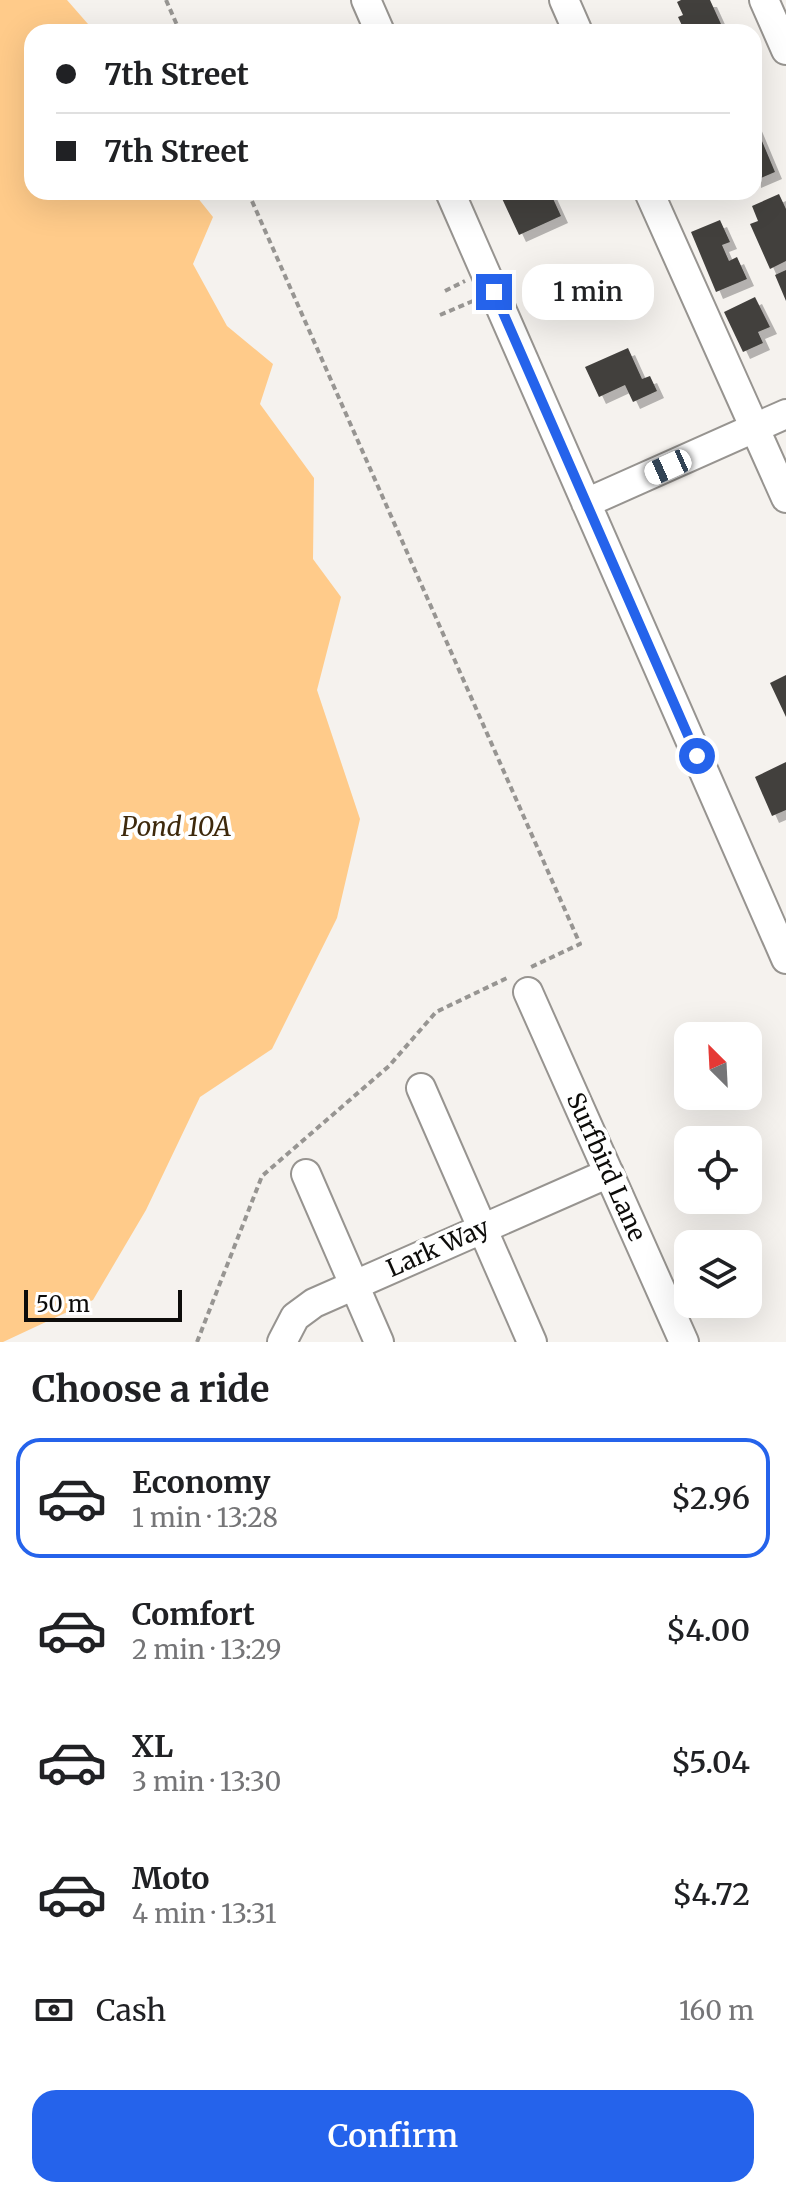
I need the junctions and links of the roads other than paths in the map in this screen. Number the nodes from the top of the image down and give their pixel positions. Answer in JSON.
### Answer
{"nodes":[{"id":1,"x":366,"y":0,"type":"edge"},
{"id":2,"x":564,"y":0,"type":"edge"},
{"id":3,"x":764,"y":0,"type":"edge"},
{"id":4,"x":376,"y":24,"type":"edge"},
{"id":5,"x":574,"y":24,"type":"edge"},
{"id":6,"x":786,"y":50,"type":"edge"},
{"id":7,"x":454,"y":200,"type":"edge"},
{"id":8,"x":653,"y":200,"type":"edge"},
{"id":9,"x":786,"y":414,"type":"edge"},
{"id":10,"x":754,"y":428,"type":"junction"},
{"id":11,"x":786,"y":498,"type":"edge"},
{"id":12,"x":586,"y":503,"type":"junction"},
{"id":13,"x":786,"y":959,"type":"edge"},
{"id":14,"x":519,"y":980,"type":"road end"},
{"id":15,"x":421,"y":1088,"type":"dead end"},
{"id":16,"x":609,"y":1173,"type":"junction"},
{"id":17,"x":306,"y":1174,"type":"dead end"},
{"id":18,"x":482,"y":1228,"type":"junction"},
{"id":19,"x":354,"y":1285,"type":"junction"},
{"id":20,"x":282,"y":1342,"type":"edge"},
{"id":21,"x":379,"y":1342,"type":"edge"},
{"id":22,"x":532,"y":1342,"type":"edge"},
{"id":23,"x":684,"y":1342,"type":"edge"}],
"edges":[{"from":1,"to":4,"type":"street"},
{"from":2,"to":5,"type":"street"},
{"from":3,"to":6,"type":"street"},
{"from":7,"to":12,"type":"street"},
{"from":8,"to":10,"type":"street"},
{"from":9,"to":10,"type":"street"},
{"from":10,"to":11,"type":"street"},
{"from":10,"to":12,"type":"street"},
{"from":12,"to":13,"type":"street"},
{"from":14,"to":16,"type":"street","name":"Surfbird Lane"},
{"from":15,"to":18,"type":"street"},
{"from":16,"to":18,"type":"street","name":"Lark Way"},
{"from":16,"to":23,"type":"street","name":"Surfbird Lane"},
{"from":17,"to":19,"type":"street"},
{"from":18,"to":19,"type":"street","name":"Lark Way"},
{"from":18,"to":22,"type":"street"},
{"from":19,"to":20,"type":"street","name":"Lark Way"},
{"from":19,"to":21,"type":"street"}]}
